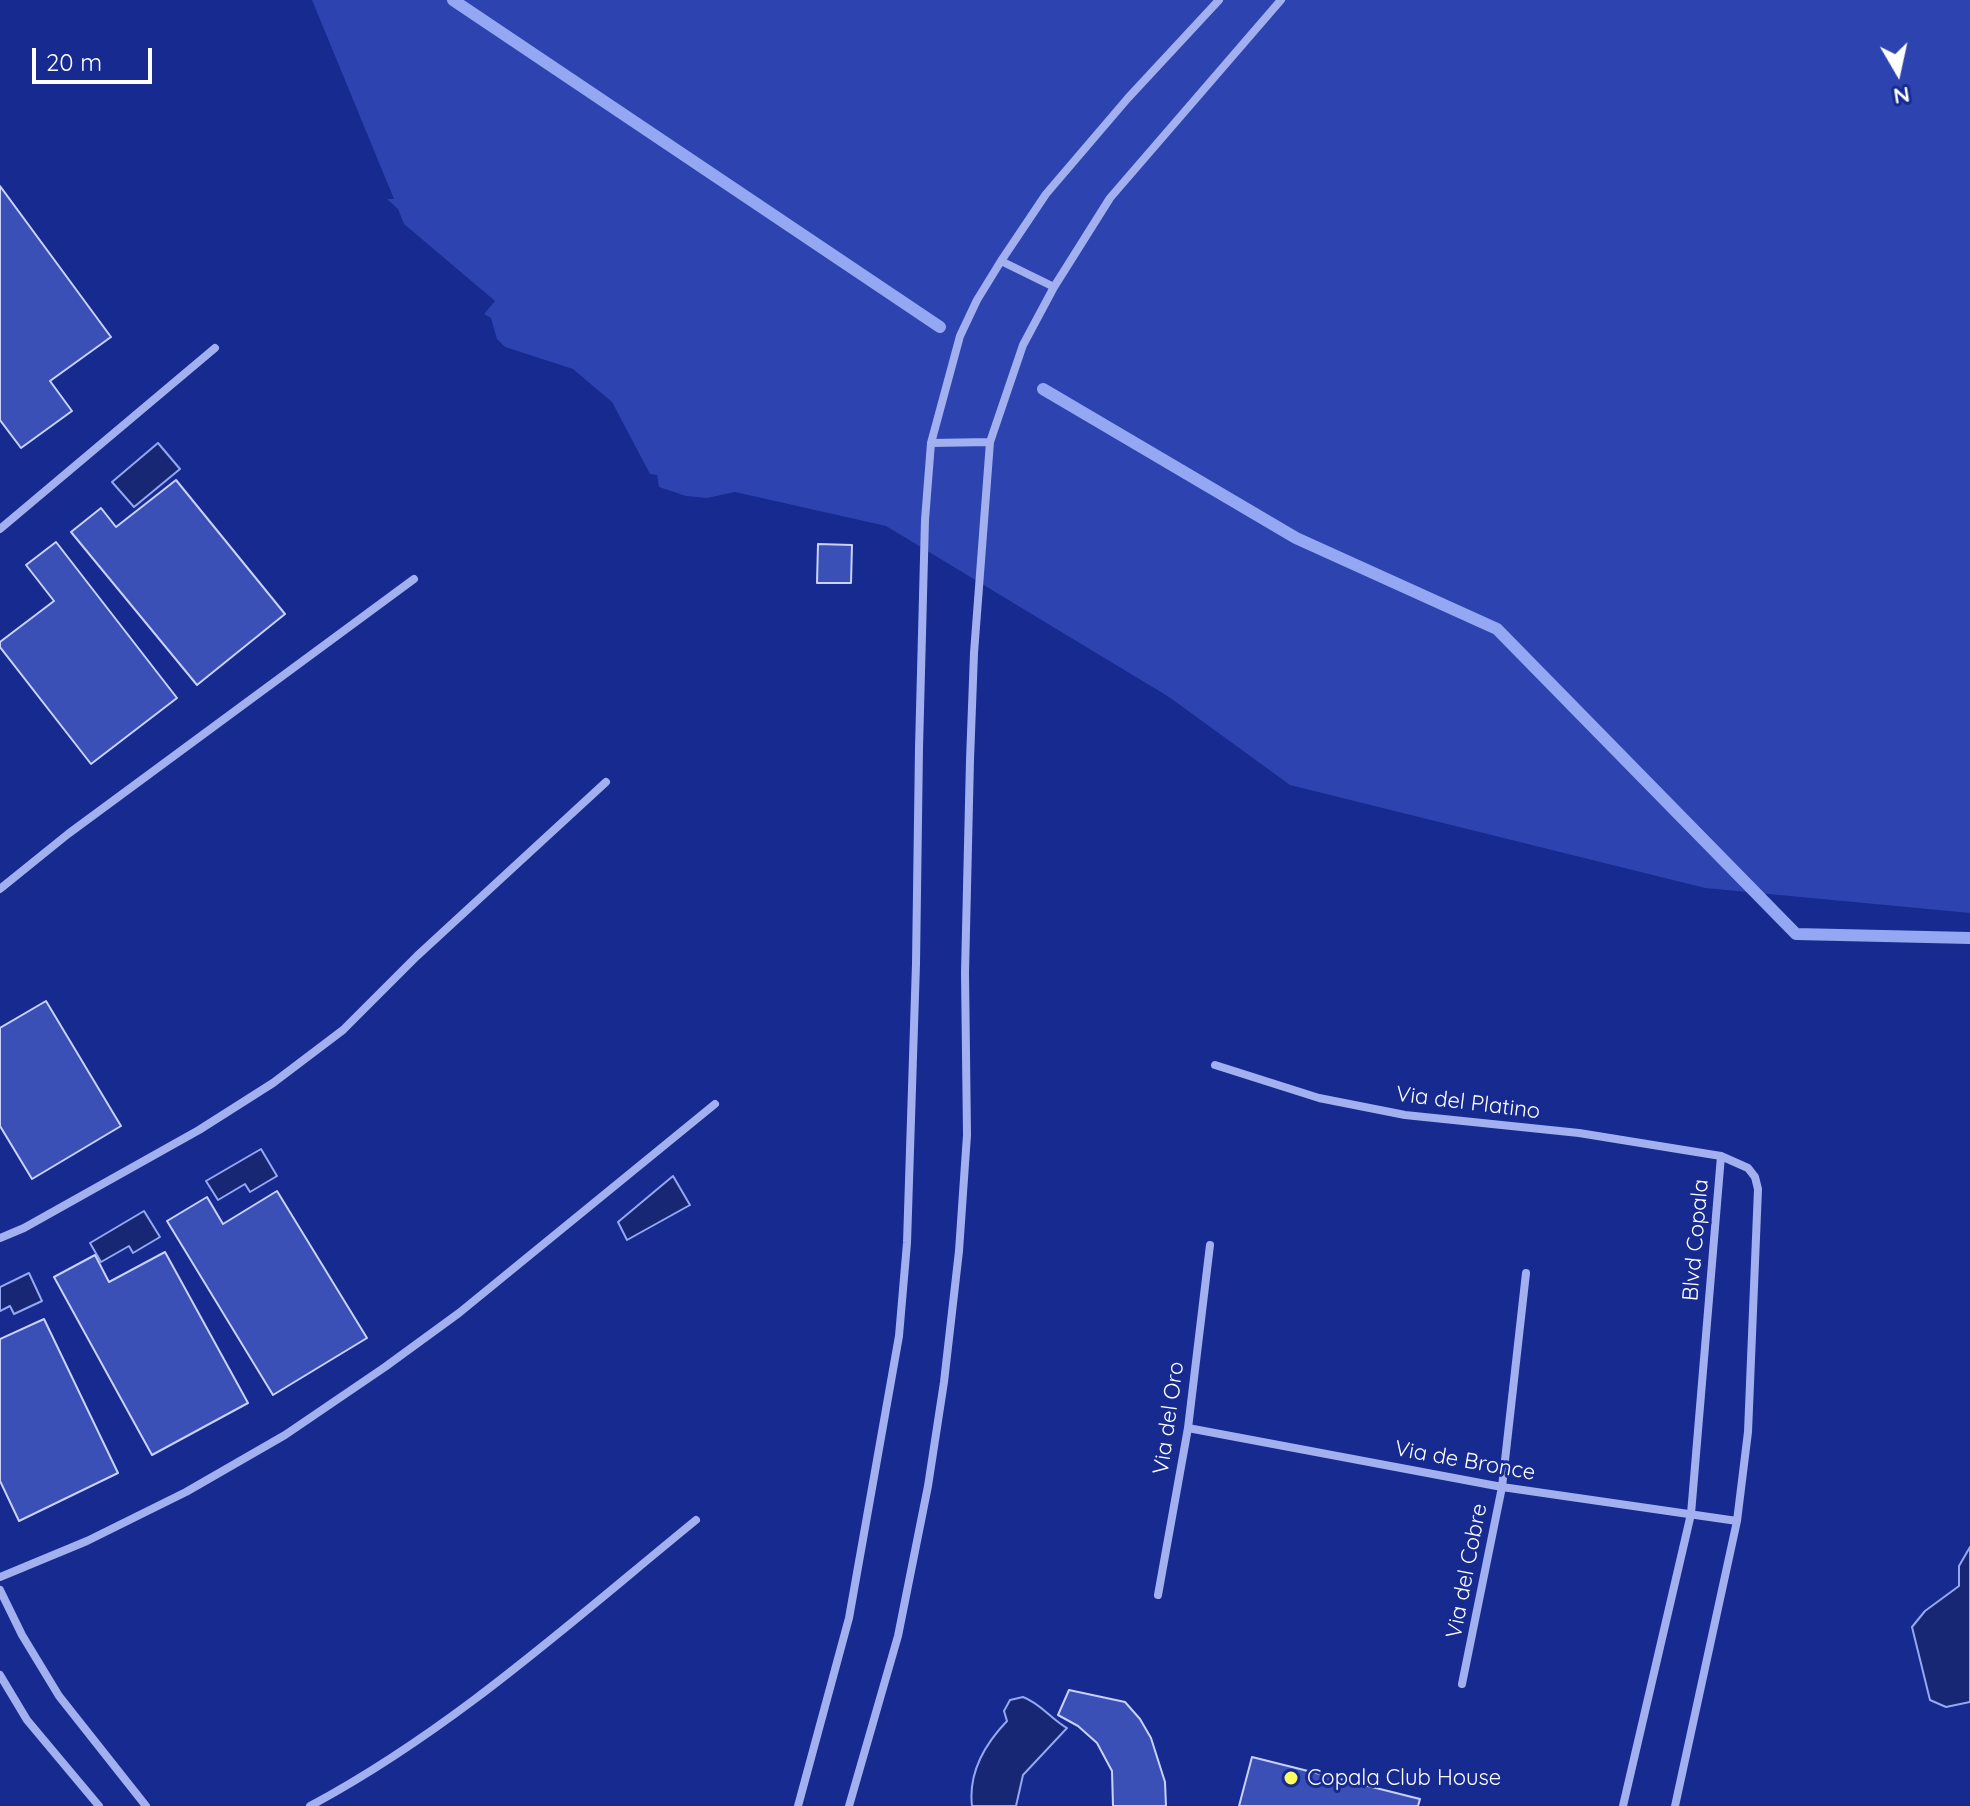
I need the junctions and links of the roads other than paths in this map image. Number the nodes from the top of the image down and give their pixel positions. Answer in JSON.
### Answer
{"nodes":[{"id":1,"x":1219,"y":0,"type":"edge"},
{"id":2,"x":1281,"y":0,"type":"edge"},
{"id":3,"x":1001,"y":261,"type":"junction"},
{"id":4,"x":1054,"y":287,"type":"junction"},
{"id":5,"x":215,"y":348,"type":"dead end"},
{"id":6,"x":990,"y":442,"type":"junction"},
{"id":7,"x":931,"y":443,"type":"junction"},
{"id":8,"x":0,"y":529,"type":"edge"},
{"id":9,"x":414,"y":579,"type":"dead end"},
{"id":10,"x":606,"y":782,"type":"dead end"},
{"id":11,"x":0,"y":889,"type":"edge"},
{"id":12,"x":1215,"y":1065,"type":"dead end"},
{"id":13,"x":715,"y":1104,"type":"dead end"},
{"id":14,"x":1721,"y":1156,"type":"junction"},
{"id":15,"x":0,"y":1238,"type":"edge"},
{"id":16,"x":1210,"y":1245,"type":"dead end"},
{"id":17,"x":1526,"y":1273,"type":"dead end"},
{"id":18,"x":1188,"y":1428,"type":"junction"},
{"id":19,"x":1502,"y":1487,"type":"junction"},
{"id":20,"x":1691,"y":1514,"type":"junction"},
{"id":21,"x":696,"y":1520,"type":"dead end"},
{"id":22,"x":1737,"y":1521,"type":"junction"},
{"id":23,"x":0,"y":1577,"type":"edge"},
{"id":24,"x":0,"y":1590,"type":"edge"},
{"id":25,"x":1158,"y":1595,"type":"dead end"},
{"id":26,"x":0,"y":1675,"type":"edge"},
{"id":27,"x":1462,"y":1684,"type":"dead end"},
{"id":28,"x":99,"y":1806,"type":"edge"},
{"id":29,"x":146,"y":1806,"type":"edge"},
{"id":30,"x":310,"y":1806,"type":"edge"},
{"id":31,"x":798,"y":1806,"type":"edge"},
{"id":32,"x":849,"y":1806,"type":"edge"},
{"id":33,"x":1623,"y":1806,"type":"edge"},
{"id":34,"x":1675,"y":1806,"type":"edge"}],
"edges":[{"from":1,"to":3,"type":"street"},
{"from":2,"to":4,"type":"street"},
{"from":3,"to":4,"type":"street"},
{"from":3,"to":7,"type":"street"},
{"from":4,"to":6,"type":"street"},
{"from":5,"to":8,"type":"street"},
{"from":6,"to":7,"type":"street"},
{"from":6,"to":32,"type":"street"},
{"from":7,"to":31,"type":"street"},
{"from":9,"to":11,"type":"street"},
{"from":10,"to":15,"type":"street"},
{"from":12,"to":14,"type":"street","name":"Via del Platino"},
{"from":13,"to":23,"type":"street"},
{"from":14,"to":20,"type":"street","name":"Blvd Copala"},
{"from":14,"to":22,"type":"street","name":"Blvd Copala"},
{"from":16,"to":18,"type":"street","name":"Via del Oro"},
{"from":17,"to":19,"type":"street","name":"Via del Cobre"},
{"from":18,"to":19,"type":"street","name":"Via de Bronce"},
{"from":18,"to":25,"type":"street","name":"Via del Oro"},
{"from":19,"to":20,"type":"street","name":"Via de Bronce"},
{"from":19,"to":27,"type":"street","name":"Via del Cobre"},
{"from":20,"to":22,"type":"street","name":"Via de Bronce"},
{"from":20,"to":33,"type":"street","name":"Blvd Copala"},
{"from":21,"to":30,"type":"street"},
{"from":22,"to":34,"type":"street","name":"Blvd Copala"},
{"from":24,"to":29,"type":"street"},
{"from":26,"to":28,"type":"street"}]}
